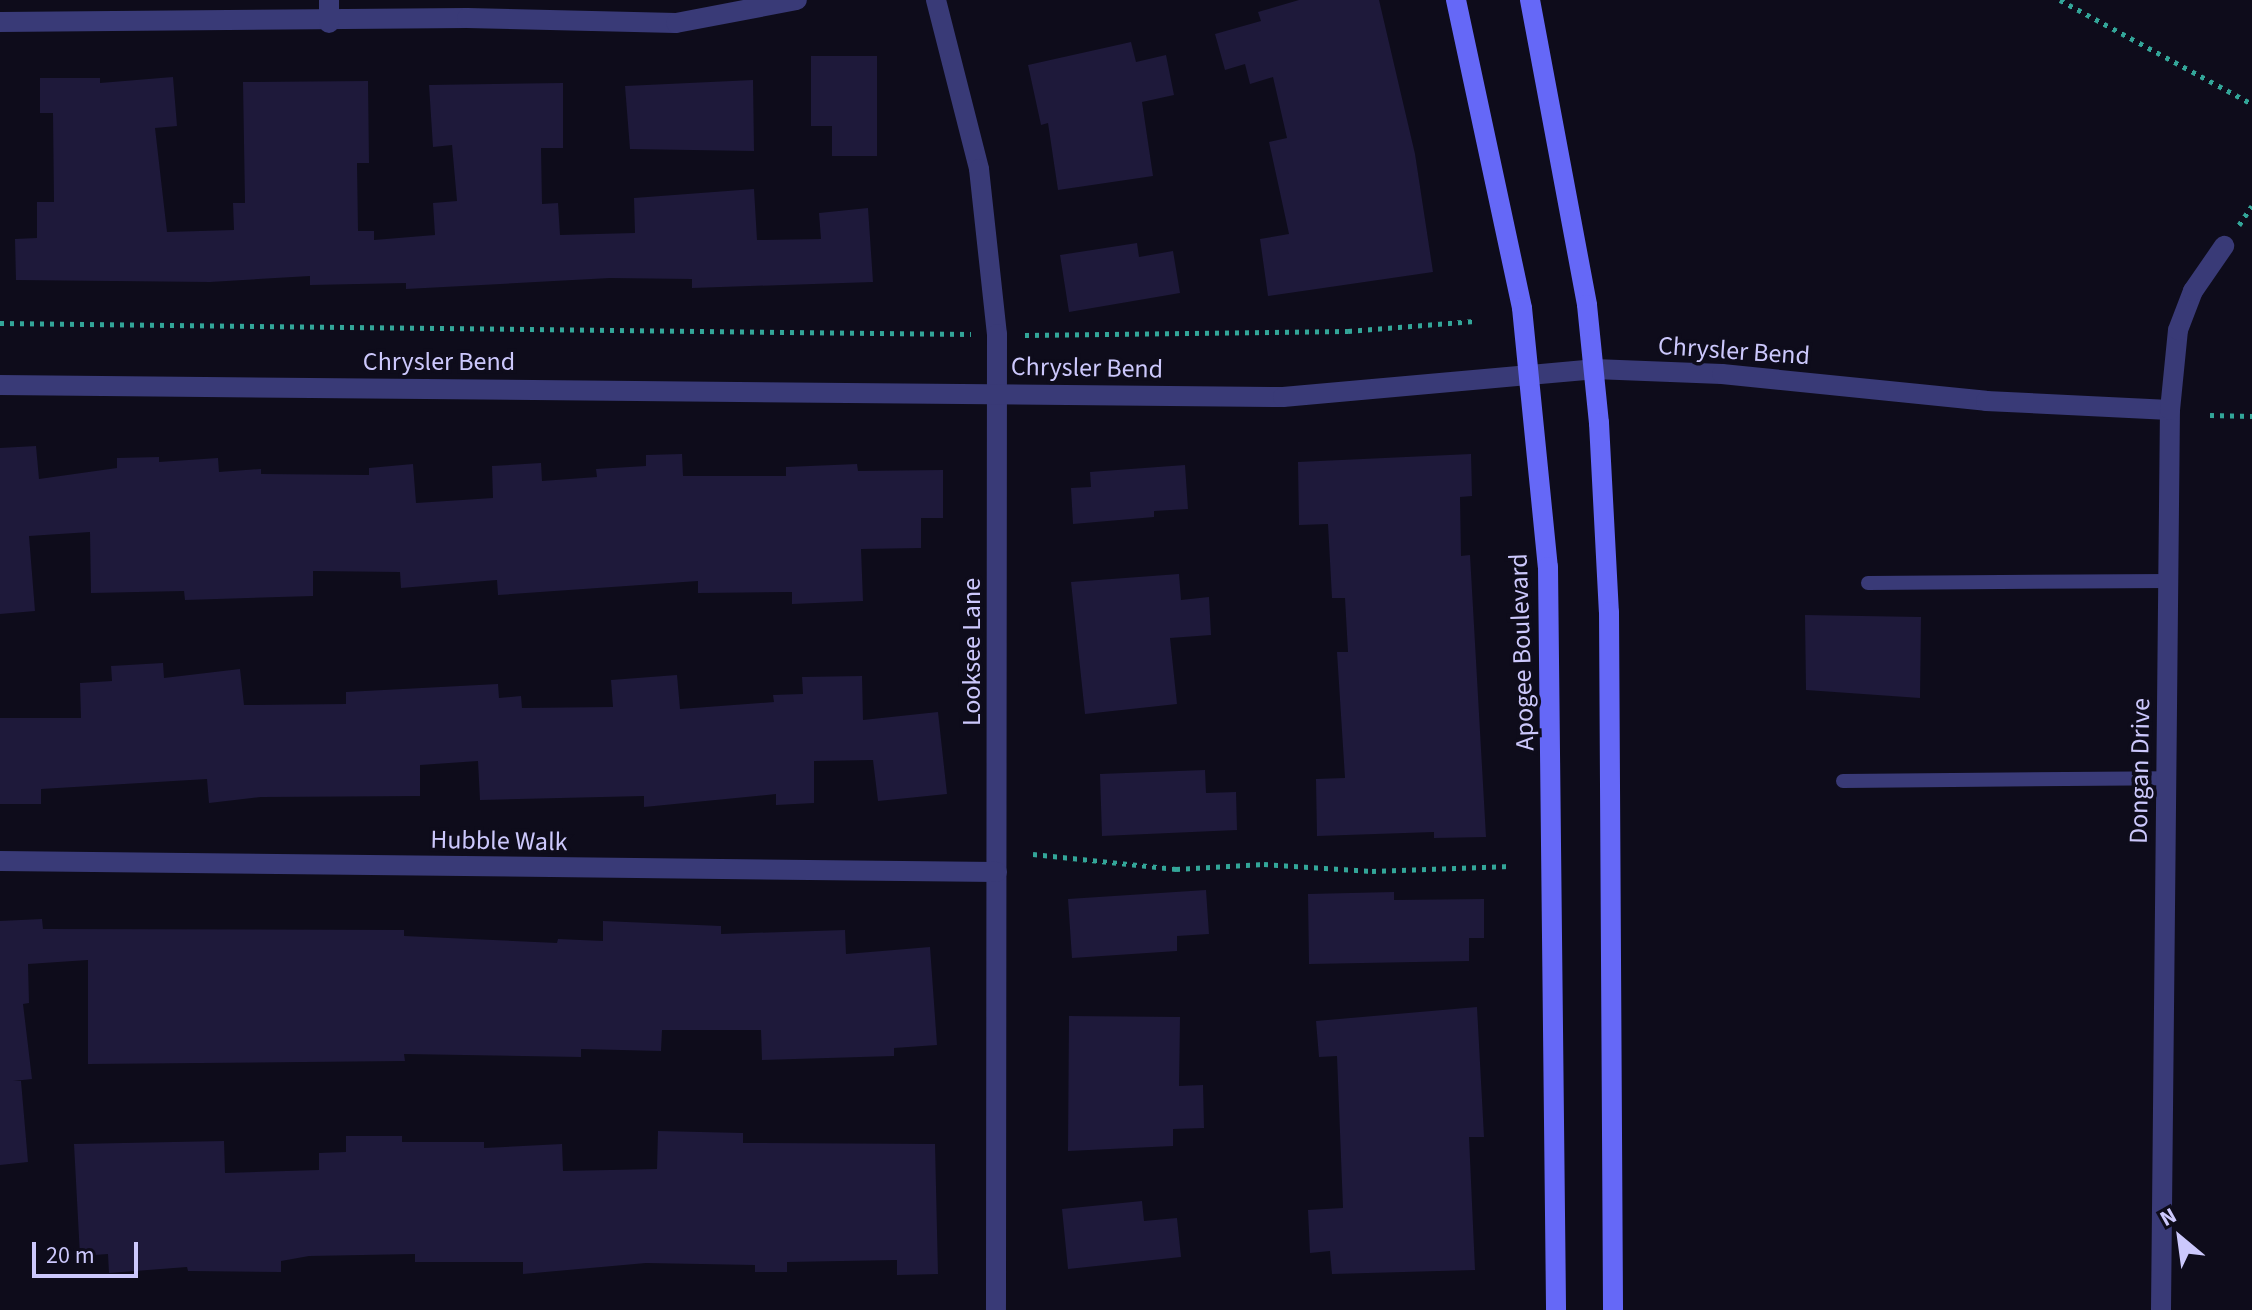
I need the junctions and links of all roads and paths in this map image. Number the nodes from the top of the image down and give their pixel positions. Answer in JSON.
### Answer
{"nodes":[{"id":1,"x":329,"y":0,"type":"edge"},
{"id":2,"x":797,"y":0,"type":"edge"},
{"id":3,"x":936,"y":0,"type":"edge"},
{"id":4,"x":1456,"y":0,"type":"edge"},
{"id":5,"x":1530,"y":0,"type":"edge"},
{"id":6,"x":2060,"y":0,"type":"edge"},
{"id":7,"x":0,"y":22,"type":"edge"},
{"id":8,"x":329,"y":23,"type":"junction"},
{"id":9,"x":2252,"y":104,"type":"edge"},
{"id":10,"x":2224,"y":246,"type":"dead end"},
{"id":11,"x":1475,"y":321,"type":"dead end"},
{"id":12,"x":0,"y":323,"type":"edge"},
{"id":13,"x":968,"y":334,"type":"dead end"},
{"id":14,"x":1028,"y":335,"type":"dead end"},
{"id":15,"x":1594,"y":369,"type":"junction"},
{"id":16,"x":1527,"y":373,"type":"junction"},
{"id":17,"x":0,"y":385,"type":"edge"},
{"id":18,"x":998,"y":393,"type":"junction"},
{"id":19,"x":2170,"y":410,"type":"junction"},
{"id":20,"x":2210,"y":415,"type":"dead end"},
{"id":21,"x":2252,"y":416,"type":"edge"},
{"id":22,"x":2168,"y":581,"type":"junction"},
{"id":23,"x":1868,"y":583,"type":"dead end"},
{"id":24,"x":2166,"y":778,"type":"junction"},
{"id":25,"x":1843,"y":781,"type":"dead end"},
{"id":26,"x":1033,"y":854,"type":"dead end"},
{"id":27,"x":0,"y":861,"type":"edge"},
{"id":28,"x":1511,"y":866,"type":"dead end"},
{"id":29,"x":997,"y":872,"type":"junction"},
{"id":30,"x":996,"y":1310,"type":"edge"},
{"id":31,"x":1556,"y":1310,"type":"edge"},
{"id":32,"x":1613,"y":1310,"type":"edge"},
{"id":33,"x":2161,"y":1310,"type":"edge"}],
"edges":[{"from":1,"to":8,"type":"street"},
{"from":2,"to":8,"type":"street"},
{"from":3,"to":18,"type":"street","name":"Looksee Lane"},
{"from":4,"to":16,"type":"street","name":"Apogee Boulevard"},
{"from":5,"to":15,"type":"street"},
{"from":6,"to":9,"type":"path"},
{"from":7,"to":8,"type":"street"},
{"from":10,"to":19,"type":"street","name":"Dongan Drive"},
{"from":11,"to":14,"type":"path"},
{"from":12,"to":13,"type":"path"},
{"from":15,"to":16,"type":"street","name":"Chrysler Bend"},
{"from":15,"to":19,"type":"street","name":"Chrysler Bend"},
{"from":15,"to":32,"type":"street"},
{"from":16,"to":18,"type":"street","name":"Chrysler Bend"},
{"from":16,"to":31,"type":"street","name":"Apogee Boulevard"},
{"from":17,"to":18,"type":"street","name":"Chrysler Bend"},
{"from":18,"to":29,"type":"street","name":"Looksee Lane"},
{"from":19,"to":22,"type":"street","name":"Dongan Drive"},
{"from":20,"to":21,"type":"path"},
{"from":22,"to":23,"type":"lane"},
{"from":22,"to":24,"type":"street","name":"Dongan Drive"},
{"from":24,"to":25,"type":"lane"},
{"from":24,"to":33,"type":"street","name":"Dongan Drive"},
{"from":26,"to":28,"type":"path"},
{"from":27,"to":29,"type":"street","name":"Hubble Walk"},
{"from":29,"to":30,"type":"street","name":"Looksee Lane"}]}
